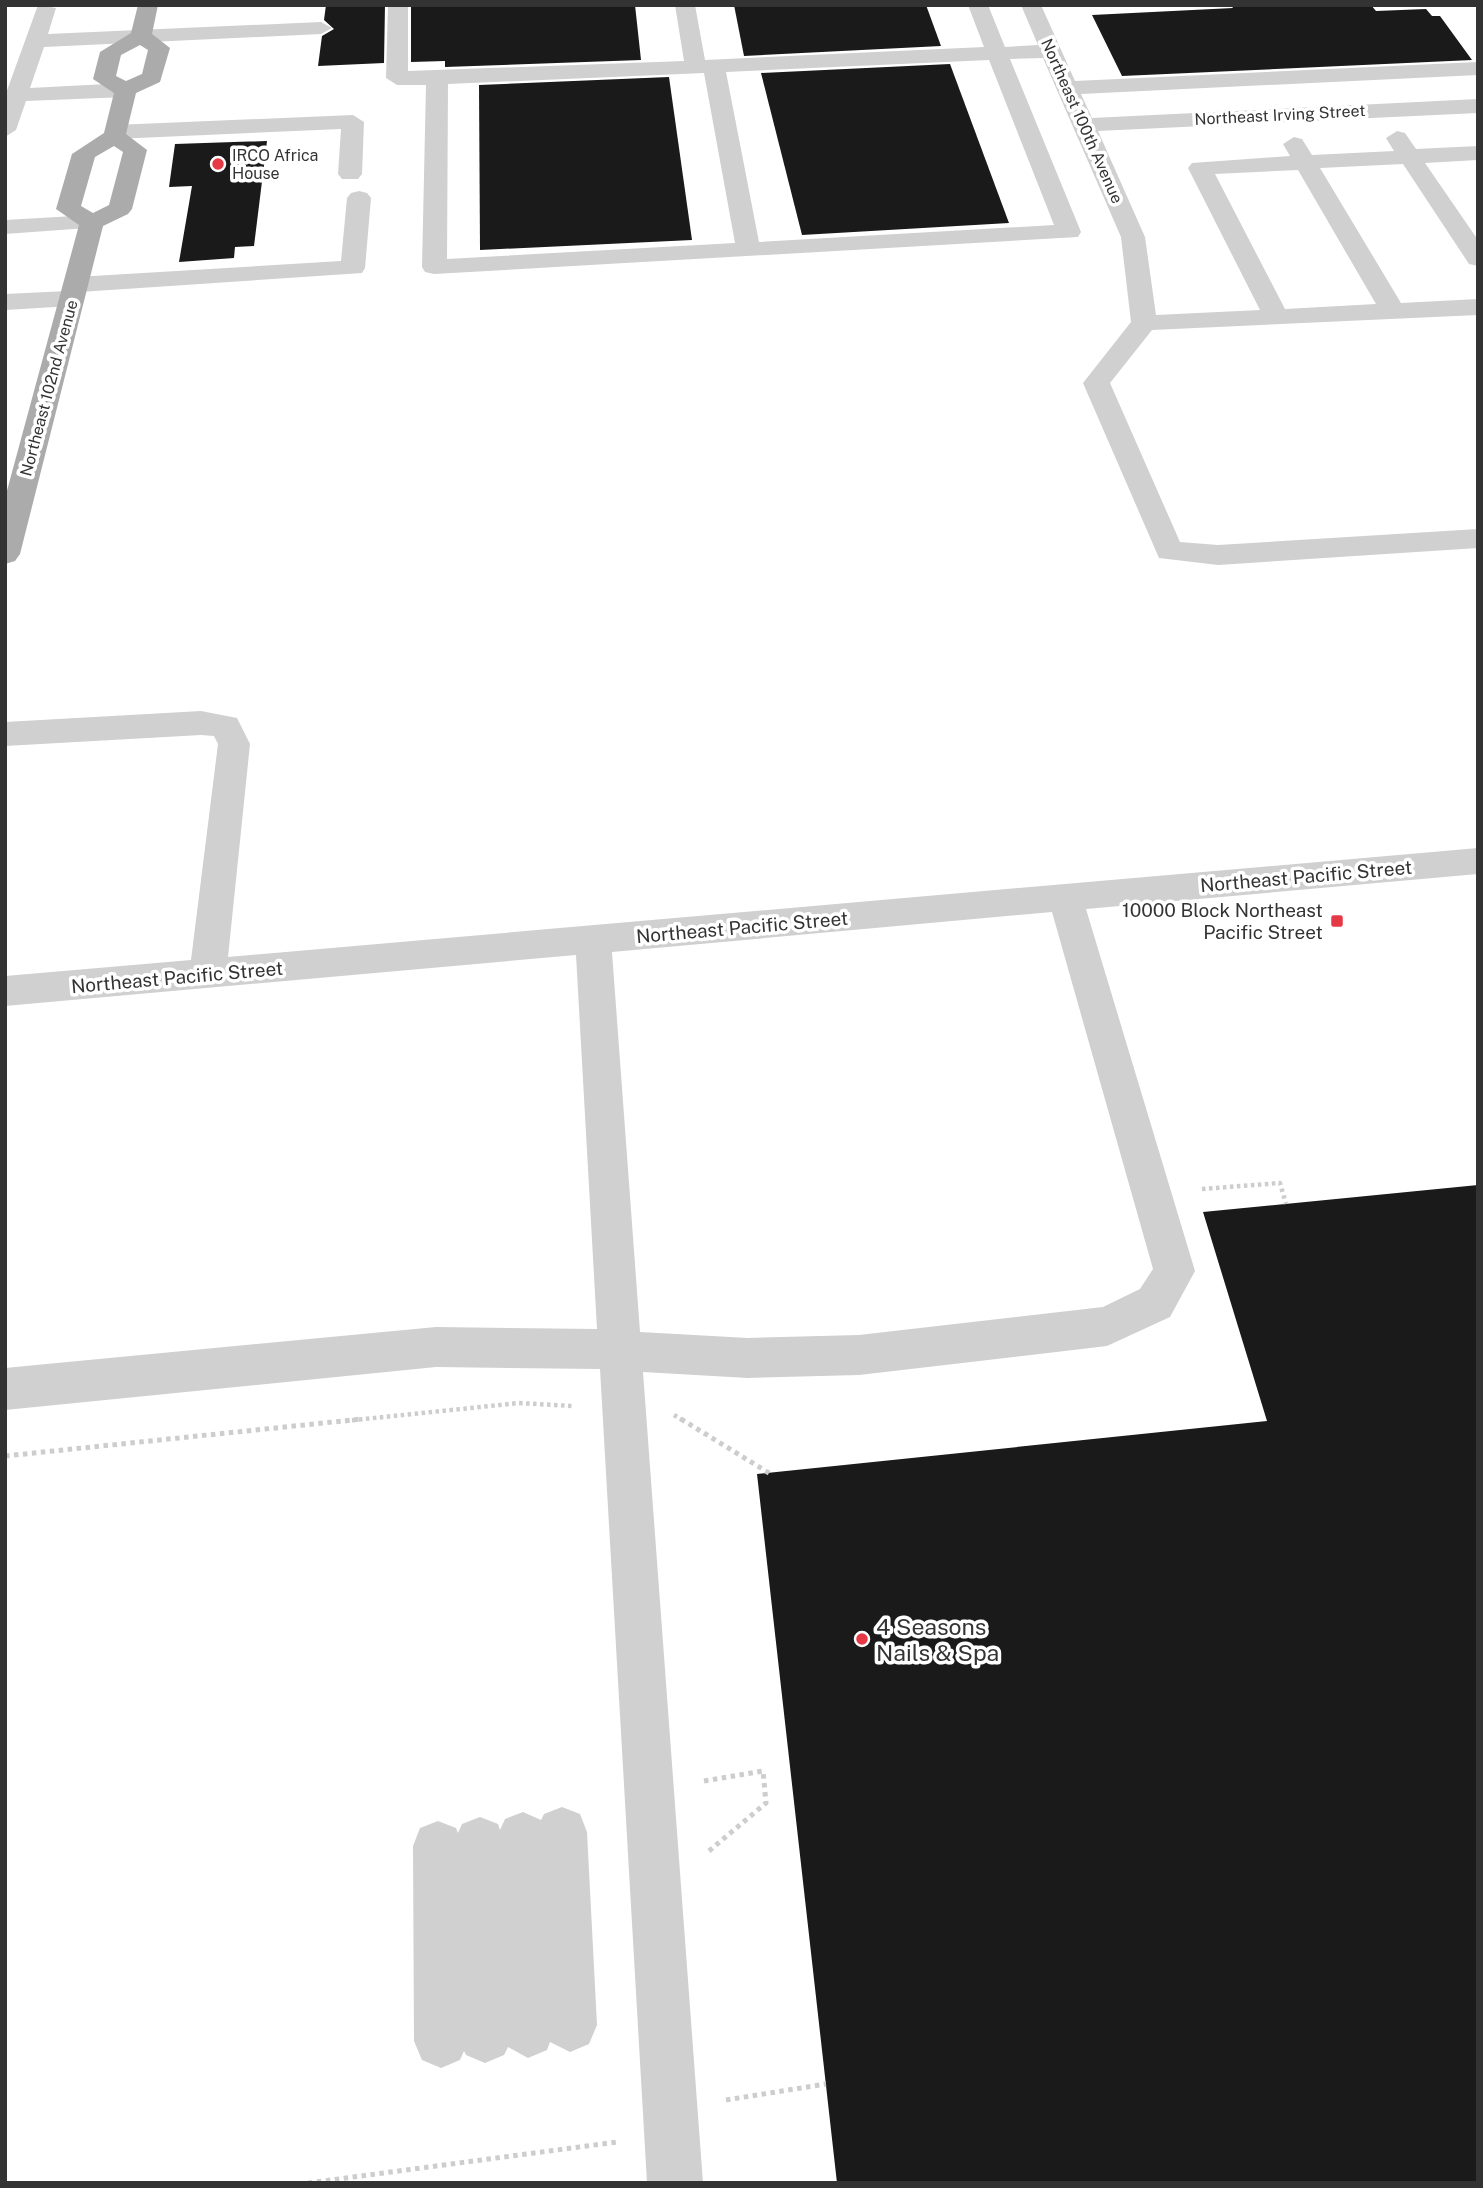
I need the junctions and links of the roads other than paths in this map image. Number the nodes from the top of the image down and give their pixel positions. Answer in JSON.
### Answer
{"nodes":[{"id":1,"x":148,"y":5,"type":"edge"},
{"id":2,"x":398,"y":5,"type":"edge"},
{"id":3,"x":685,"y":5,"type":"edge"},
{"id":4,"x":978,"y":5,"type":"edge"},
{"id":5,"x":1031,"y":5,"type":"edge"},
{"id":6,"x":46,"y":8,"type":"dead end"},
{"id":7,"x":321,"y":28,"type":"dead end"},
{"id":8,"x":141,"y":36,"type":"junction"},
{"id":9,"x":35,"y":41,"type":"junction"},
{"id":10,"x":1051,"y":51,"type":"junction"},
{"id":11,"x":997,"y":53,"type":"junction"},
{"id":12,"x":705,"y":66,"type":"junction"},
{"id":13,"x":1478,"y":68,"type":"edge"},
{"id":14,"x":437,"y":78,"type":"junction"},
{"id":15,"x":1067,"y":88,"type":"junction"},
{"id":16,"x":127,"y":90,"type":"junction"},
{"id":17,"x":17,"y":95,"type":"junction"},
{"id":18,"x":1478,"y":106,"type":"edge"},
{"id":19,"x":1379,"y":111,"type":"junction"},
{"id":20,"x":1278,"y":116,"type":"junction"},
{"id":21,"x":1083,"y":125,"type":"junction"},
{"id":22,"x":5,"y":130,"type":"edge"},
{"id":23,"x":115,"y":134,"type":"junction"},
{"id":24,"x":1478,"y":153,"type":"edge"},
{"id":25,"x":1410,"y":157,"type":"junction"},
{"id":26,"x":1305,"y":162,"type":"junction"},
{"id":27,"x":350,"y":174,"type":"dead end"},
{"id":28,"x":359,"y":198,"type":"dead end"},
{"id":29,"x":92,"y":222,"type":"junction"},
{"id":30,"x":5,"y":227,"type":"edge"},
{"id":31,"x":748,"y":249,"type":"junction"},
{"id":32,"x":1478,"y":259,"type":"edge"},
{"id":33,"x":74,"y":291,"type":"junction"},
{"id":34,"x":5,"y":302,"type":"edge"},
{"id":35,"x":1478,"y":307,"type":"edge"},
{"id":36,"x":1393,"y":311,"type":"junction"},
{"id":37,"x":1276,"y":316,"type":"junction"},
{"id":38,"x":1144,"y":323,"type":"junction"},
{"id":39,"x":1478,"y":538,"type":"edge"},
{"id":40,"x":5,"y":554,"type":"edge"},
{"id":41,"x":5,"y":734,"type":"edge"},
{"id":42,"x":1478,"y":861,"type":"edge"},
{"id":43,"x":1065,"y":897,"type":"junction"},
{"id":44,"x":593,"y":940,"type":"junction"},
{"id":45,"x":208,"y":974,"type":"junction"},
{"id":46,"x":5,"y":991,"type":"edge"},
{"id":47,"x":620,"y":1350,"type":"junction"},
{"id":48,"x":5,"y":1389,"type":"edge"},
{"id":49,"x":501,"y":1839,"type":"joint"},
{"id":50,"x":675,"y":2183,"type":"edge"}],
"edges":[{"from":1,"to":8,"type":"main road"},
{"from":2,"to":14,"type":"street"},
{"from":3,"to":12,"type":"street"},
{"from":4,"to":11,"type":"street"},
{"from":5,"to":10,"type":"street","name":"Northeast 100th Avenue"},
{"from":6,"to":9,"type":"street"},
{"from":7,"to":8,"type":"street"},
{"from":8,"to":9,"type":"street"},
{"from":8,"to":16,"type":"main road"},
{"from":8,"to":16,"type":"main road"},
{"from":9,"to":17,"type":"street"},
{"from":10,"to":11,"type":"street"},
{"from":10,"to":15,"type":"street","name":"Northeast 100th Avenue"},
{"from":11,"to":12,"type":"street"},
{"from":11,"to":31,"type":"street"},
{"from":12,"to":14,"type":"street"},
{"from":12,"to":31,"type":"street"},
{"from":13,"to":15,"type":"street"},
{"from":14,"to":31,"type":"street"},
{"from":15,"to":21,"type":"street","name":"Northeast 100th Avenue"},
{"from":16,"to":17,"type":"street"},
{"from":16,"to":23,"type":"main road"},
{"from":17,"to":22,"type":"street"},
{"from":18,"to":19,"type":"street","name":"Northeast Irving Street"},
{"from":19,"to":20,"type":"street","name":"Northeast Irving Street"},
{"from":19,"to":25,"type":"street"},
{"from":20,"to":21,"type":"street","name":"Northeast Irving Street"},
{"from":20,"to":26,"type":"street"},
{"from":21,"to":38,"type":"street","name":"Northeast 100th Avenue"},
{"from":23,"to":27,"type":"street"},
{"from":23,"to":29,"type":"main road"},
{"from":23,"to":29,"type":"main road"},
{"from":24,"to":25,"type":"street"},
{"from":25,"to":26,"type":"street"},
{"from":25,"to":32,"type":"street"},
{"from":26,"to":36,"type":"street"},
{"from":26,"to":37,"type":"street"},
{"from":28,"to":33,"type":"street"},
{"from":29,"to":30,"type":"street"},
{"from":29,"to":33,"type":"main road","name":"Northeast 102nd Avenue"},
{"from":33,"to":34,"type":"street"},
{"from":33,"to":40,"type":"main road","name":"Northeast 102nd Avenue"},
{"from":35,"to":36,"type":"street"},
{"from":36,"to":37,"type":"street"},
{"from":37,"to":38,"type":"street"},
{"from":38,"to":39,"type":"street"},
{"from":41,"to":45,"type":"street"},
{"from":42,"to":43,"type":"street","name":"Northeast Pacific Street"},
{"from":43,"to":44,"type":"street","name":"Northeast Pacific Street"},
{"from":43,"to":47,"type":"street"},
{"from":44,"to":45,"type":"street","name":"Northeast Pacific Street"},
{"from":44,"to":47,"type":"street"},
{"from":45,"to":46,"type":"street","name":"Northeast Pacific Street"},
{"from":47,"to":48,"type":"street"},
{"from":47,"to":50,"type":"street"},
{"from":49,"to":49,"type":"street"}]}
